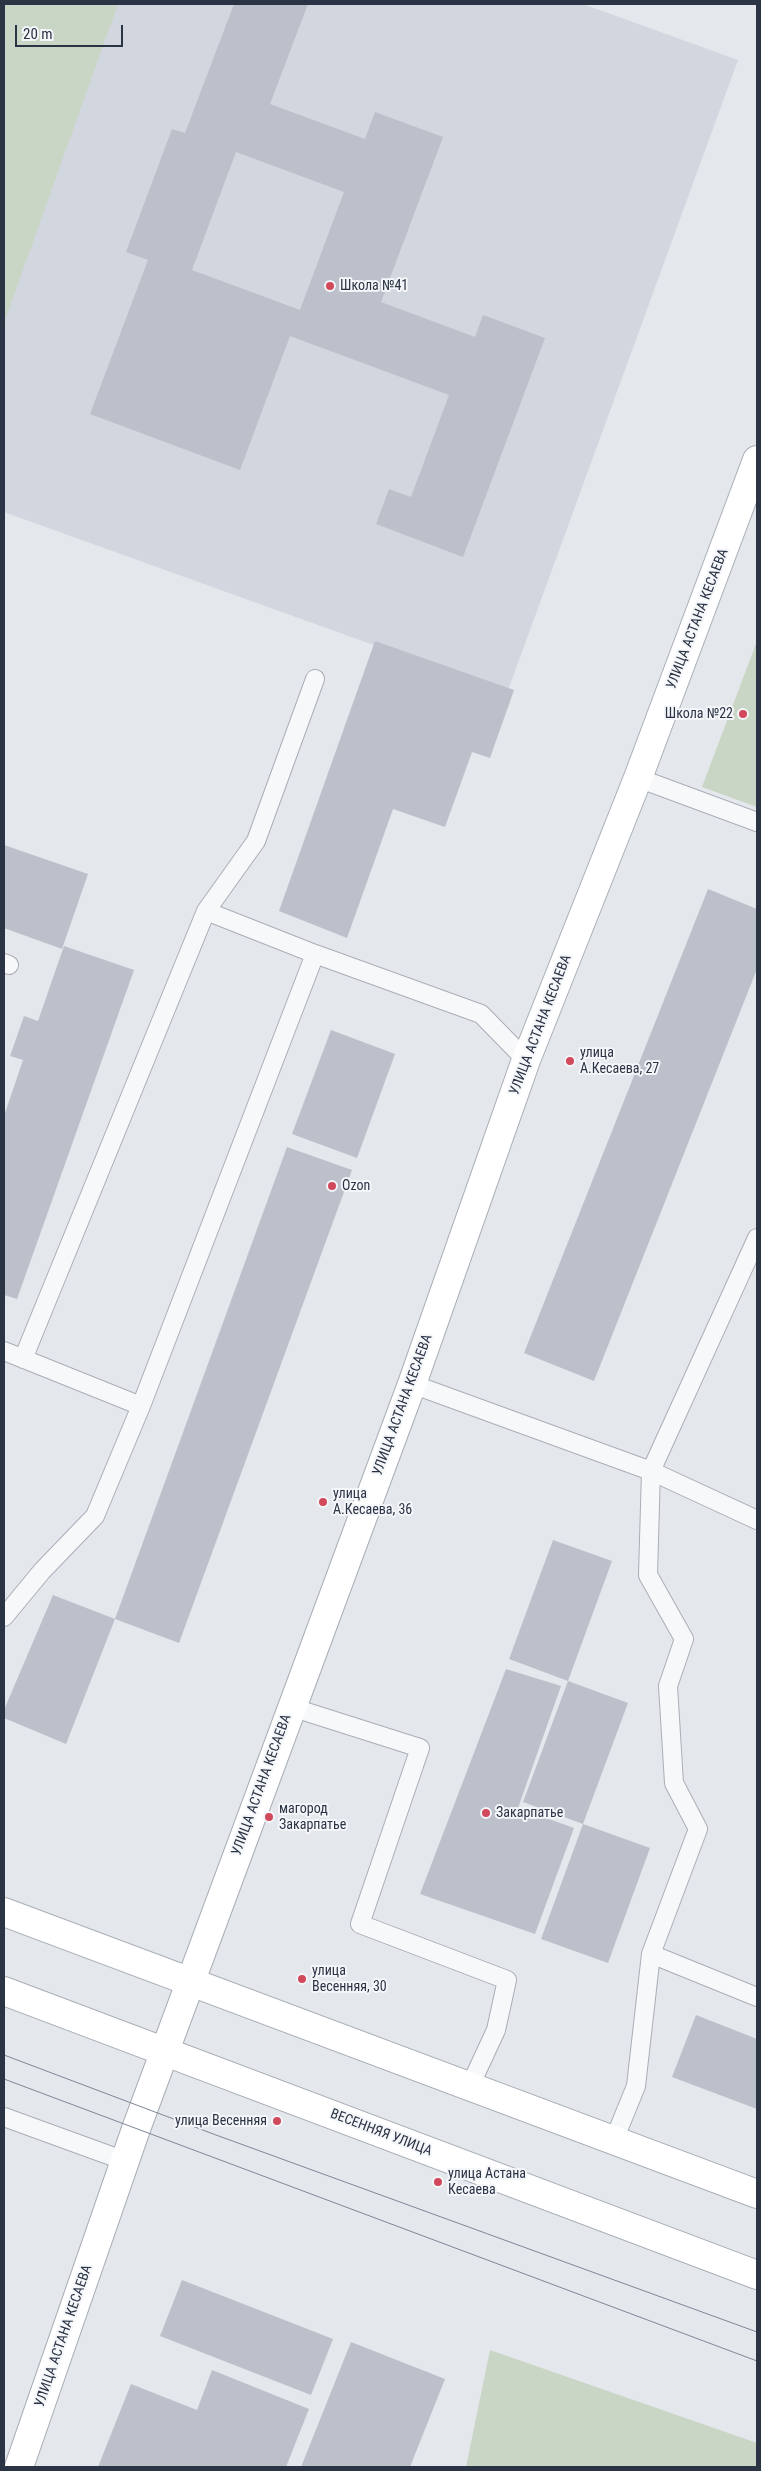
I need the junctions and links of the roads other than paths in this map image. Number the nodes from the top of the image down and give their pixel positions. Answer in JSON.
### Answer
{"nodes":[{"id":1,"x":757,"y":460,"type":"edge"},
{"id":2,"x":316,"y":679,"type":"dead end"},
{"id":3,"x":638,"y":778,"type":"junction"},
{"id":4,"x":757,"y":822,"type":"edge"},
{"id":5,"x":206,"y":911,"type":"junction"},
{"id":6,"x":315,"y":954,"type":"junction"},
{"id":7,"x":526,"y":1060,"type":"junction"},
{"id":8,"x":757,"y":1238,"type":"edge"},
{"id":9,"x":4,"y":1351,"type":"edge"},
{"id":10,"x":23,"y":1358,"type":"junction"},
{"id":11,"x":412,"y":1384,"type":"junction"},
{"id":12,"x":142,"y":1406,"type":"junction"},
{"id":13,"x":651,"y":1472,"type":"junction"},
{"id":14,"x":757,"y":1520,"type":"edge"},
{"id":15,"x":4,"y":1617,"type":"edge"},
{"id":16,"x":291,"y":1707,"type":"junction"},
{"id":17,"x":4,"y":1912,"type":"edge"},
{"id":18,"x":651,"y":1954,"type":"junction"},
{"id":19,"x":190,"y":1982,"type":"junction"},
{"id":20,"x":4,"y":1991,"type":"edge"},
{"id":21,"x":757,"y":1997,"type":"edge"},
{"id":22,"x":165,"y":2051,"type":"junction"},
{"id":23,"x":470,"y":2086,"type":"junction"},
{"id":24,"x":4,"y":2117,"type":"edge"},
{"id":25,"x":614,"y":2140,"type":"junction"},
{"id":26,"x":125,"y":2162,"type":"junction"},
{"id":27,"x":757,"y":2194,"type":"edge"},
{"id":28,"x":757,"y":2275,"type":"edge"},
{"id":29,"x":19,"y":2467,"type":"edge"}],
"edges":[{"from":1,"to":3,"type":"street","name":"УЛИЦА АСТАНА КЕСАЕВА"},
{"from":2,"to":5,"type":"lane"},
{"from":3,"to":4,"type":"lane"},
{"from":3,"to":7,"type":"street","name":"УЛИЦА АСТАНА КЕСАЕВА"},
{"from":5,"to":6,"type":"lane"},
{"from":5,"to":10,"type":"lane"},
{"from":6,"to":7,"type":"lane"},
{"from":6,"to":12,"type":"lane"},
{"from":7,"to":11,"type":"street","name":"УЛИЦА АСТАНА КЕСАЕВА"},
{"from":8,"to":13,"type":"lane"},
{"from":9,"to":10,"type":"lane"},
{"from":10,"to":12,"type":"lane"},
{"from":11,"to":13,"type":"lane"},
{"from":11,"to":16,"type":"street","name":"УЛИЦА АСТАНА КЕСАЕВА"},
{"from":12,"to":15,"type":"lane"},
{"from":13,"to":14,"type":"lane"},
{"from":13,"to":18,"type":"lane"},
{"from":16,"to":19,"type":"street","name":"УЛИЦА АСТАНА КЕСАЕВА"},
{"from":16,"to":23,"type":"lane"},
{"from":17,"to":19,"type":"street"},
{"from":18,"to":21,"type":"lane"},
{"from":18,"to":25,"type":"lane"},
{"from":19,"to":22,"type":"street","name":"УЛИЦА АСТАНА КЕСАЕВА"},
{"from":19,"to":23,"type":"street"},
{"from":20,"to":22,"type":"street","name":"ВЕСЕННЯЯ УЛИЦА"},
{"from":22,"to":26,"type":"street","name":"УЛИЦА АСТАНА КЕСАЕВА"},
{"from":22,"to":28,"type":"street","name":"ВЕСЕННЯЯ УЛИЦА"},
{"from":23,"to":25,"type":"street"},
{"from":24,"to":26,"type":"lane"},
{"from":25,"to":27,"type":"street"},
{"from":26,"to":29,"type":"street","name":"УЛИЦА АСТАНА КЕСАЕВА"}]}
